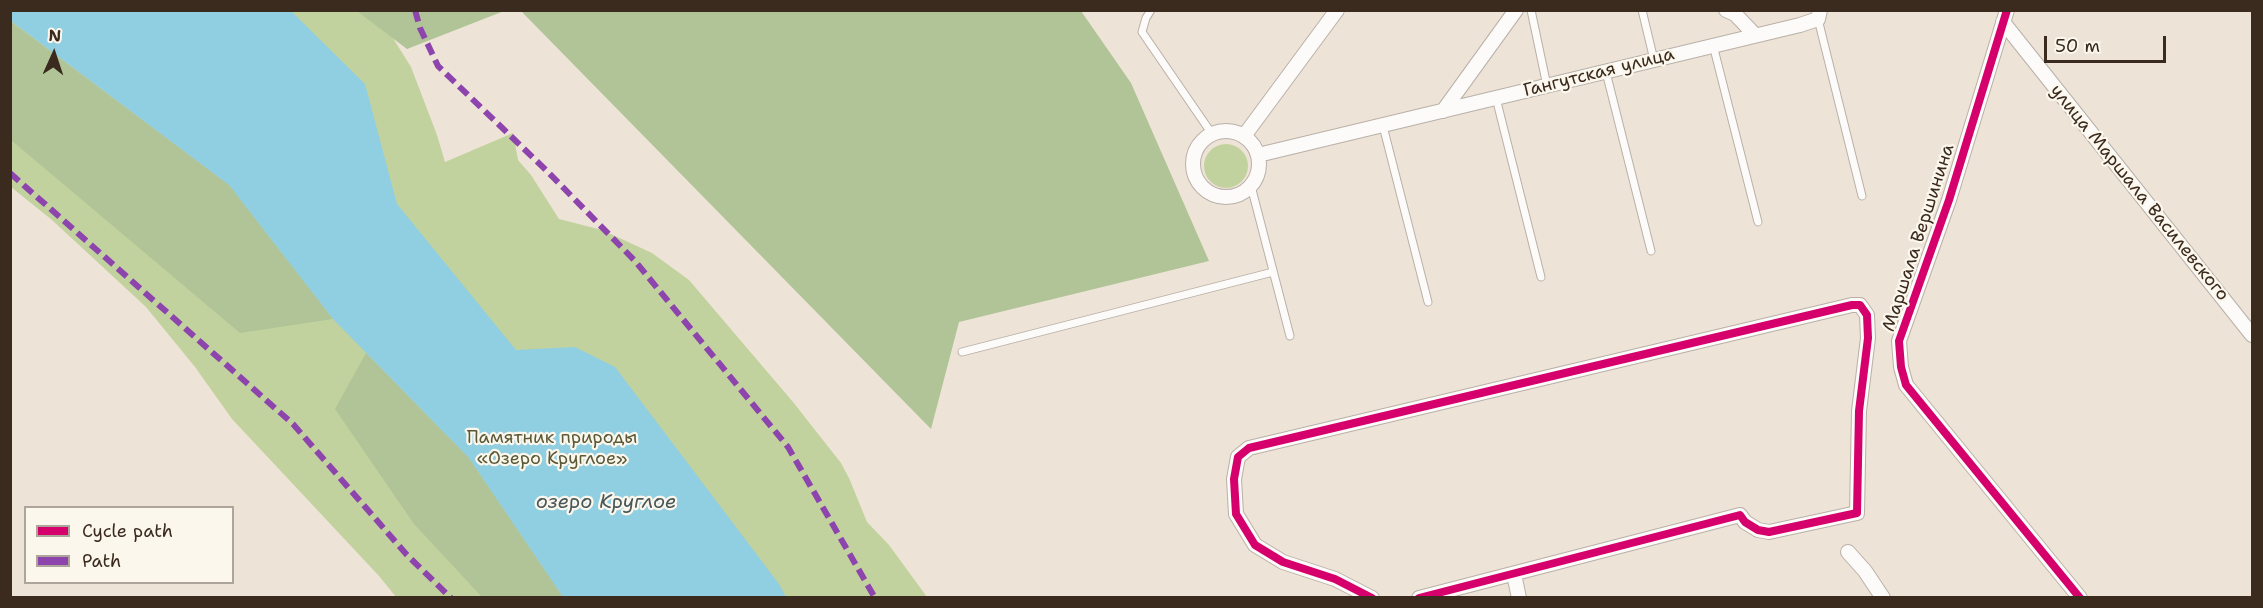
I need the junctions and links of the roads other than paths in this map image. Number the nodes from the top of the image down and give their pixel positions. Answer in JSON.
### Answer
{"nodes":[{"id":1,"x":1151,"y":10,"type":"edge"},
{"id":2,"x":1337,"y":10,"type":"edge"},
{"id":3,"x":1516,"y":10,"type":"edge"},
{"id":4,"x":1531,"y":10,"type":"edge"},
{"id":5,"x":1642,"y":10,"type":"edge"},
{"id":6,"x":1726,"y":10,"type":"edge"},
{"id":7,"x":1819,"y":15,"type":"edge"},
{"id":8,"x":2005,"y":16,"type":"edge"},
{"id":9,"x":1755,"y":35,"type":"junction"},
{"id":10,"x":1713,"y":45,"type":"junction"},
{"id":11,"x":1654,"y":60,"type":"junction"},
{"id":12,"x":1606,"y":72,"type":"junction"},
{"id":13,"x":1547,"y":86,"type":"junction"},
{"id":14,"x":1496,"y":98,"type":"junction"},
{"id":15,"x":1443,"y":111,"type":"junction"},
{"id":16,"x":1383,"y":126,"type":"junction"},
{"id":17,"x":1212,"y":134,"type":"junction"},
{"id":18,"x":1244,"y":136,"type":"junction"},
{"id":19,"x":1258,"y":155,"type":"junction"},
{"id":20,"x":1251,"y":186,"type":"junction"},
{"id":21,"x":1862,"y":196,"type":"dead end"},
{"id":22,"x":1758,"y":222,"type":"dead end"},
{"id":23,"x":1651,"y":251,"type":"dead end"},
{"id":24,"x":1273,"y":272,"type":"junction"},
{"id":25,"x":1541,"y":277,"type":"dead end"},
{"id":26,"x":1428,"y":302,"type":"dead end"},
{"id":27,"x":2253,"y":335,"type":"edge"},
{"id":28,"x":1290,"y":336,"type":"dead end"},
{"id":29,"x":962,"y":352,"type":"dead end"},
{"id":30,"x":1848,"y":552,"type":"dead end"},
{"id":31,"x":1514,"y":574,"type":"junction"},
{"id":32,"x":1372,"y":597,"type":"edge"},
{"id":33,"x":1419,"y":597,"type":"edge"},
{"id":34,"x":1519,"y":597,"type":"edge"},
{"id":35,"x":1883,"y":597,"type":"edge"},
{"id":36,"x":2080,"y":597,"type":"edge"}],
"edges":[{"from":1,"to":17,"type":"lane"},
{"from":2,"to":18,"type":"street"},
{"from":3,"to":15,"type":"street"},
{"from":4,"to":13,"type":"lane"},
{"from":5,"to":11,"type":"lane"},
{"from":6,"to":9,"type":"street"},
{"from":7,"to":9,"type":"street","name":"Гангутская улица"},
{"from":7,"to":21,"type":"lane"},
{"from":8,"to":27,"type":"street","name":"улица Маршала Василевского"},
{"from":8,"to":36,"type":"street","name":"Маршала Вершинина"},
{"from":9,"to":10,"type":"street","name":"Гангутская улица"},
{"from":10,"to":11,"type":"street","name":"Гангутская улица"},
{"from":10,"to":22,"type":"lane"},
{"from":11,"to":12,"type":"street","name":"Гангутская улица"},
{"from":12,"to":13,"type":"street","name":"Гангутская улица"},
{"from":12,"to":23,"type":"lane"},
{"from":13,"to":14,"type":"street","name":"Гангутская улица"},
{"from":14,"to":15,"type":"street","name":"Гангутская улица"},
{"from":14,"to":25,"type":"lane"},
{"from":15,"to":16,"type":"street","name":"Гангутская улица"},
{"from":16,"to":19,"type":"street","name":"Гангутская улица"},
{"from":16,"to":26,"type":"lane"},
{"from":17,"to":18,"type":"street"},
{"from":17,"to":20,"type":"street"},
{"from":18,"to":19,"type":"street"},
{"from":19,"to":20,"type":"street"},
{"from":20,"to":24,"type":"lane"},
{"from":24,"to":28,"type":"lane"},
{"from":24,"to":29,"type":"lane"},
{"from":30,"to":35,"type":"street"},
{"from":31,"to":32,"type":"street"},
{"from":31,"to":33,"type":"street"},
{"from":31,"to":34,"type":"street"}]}
